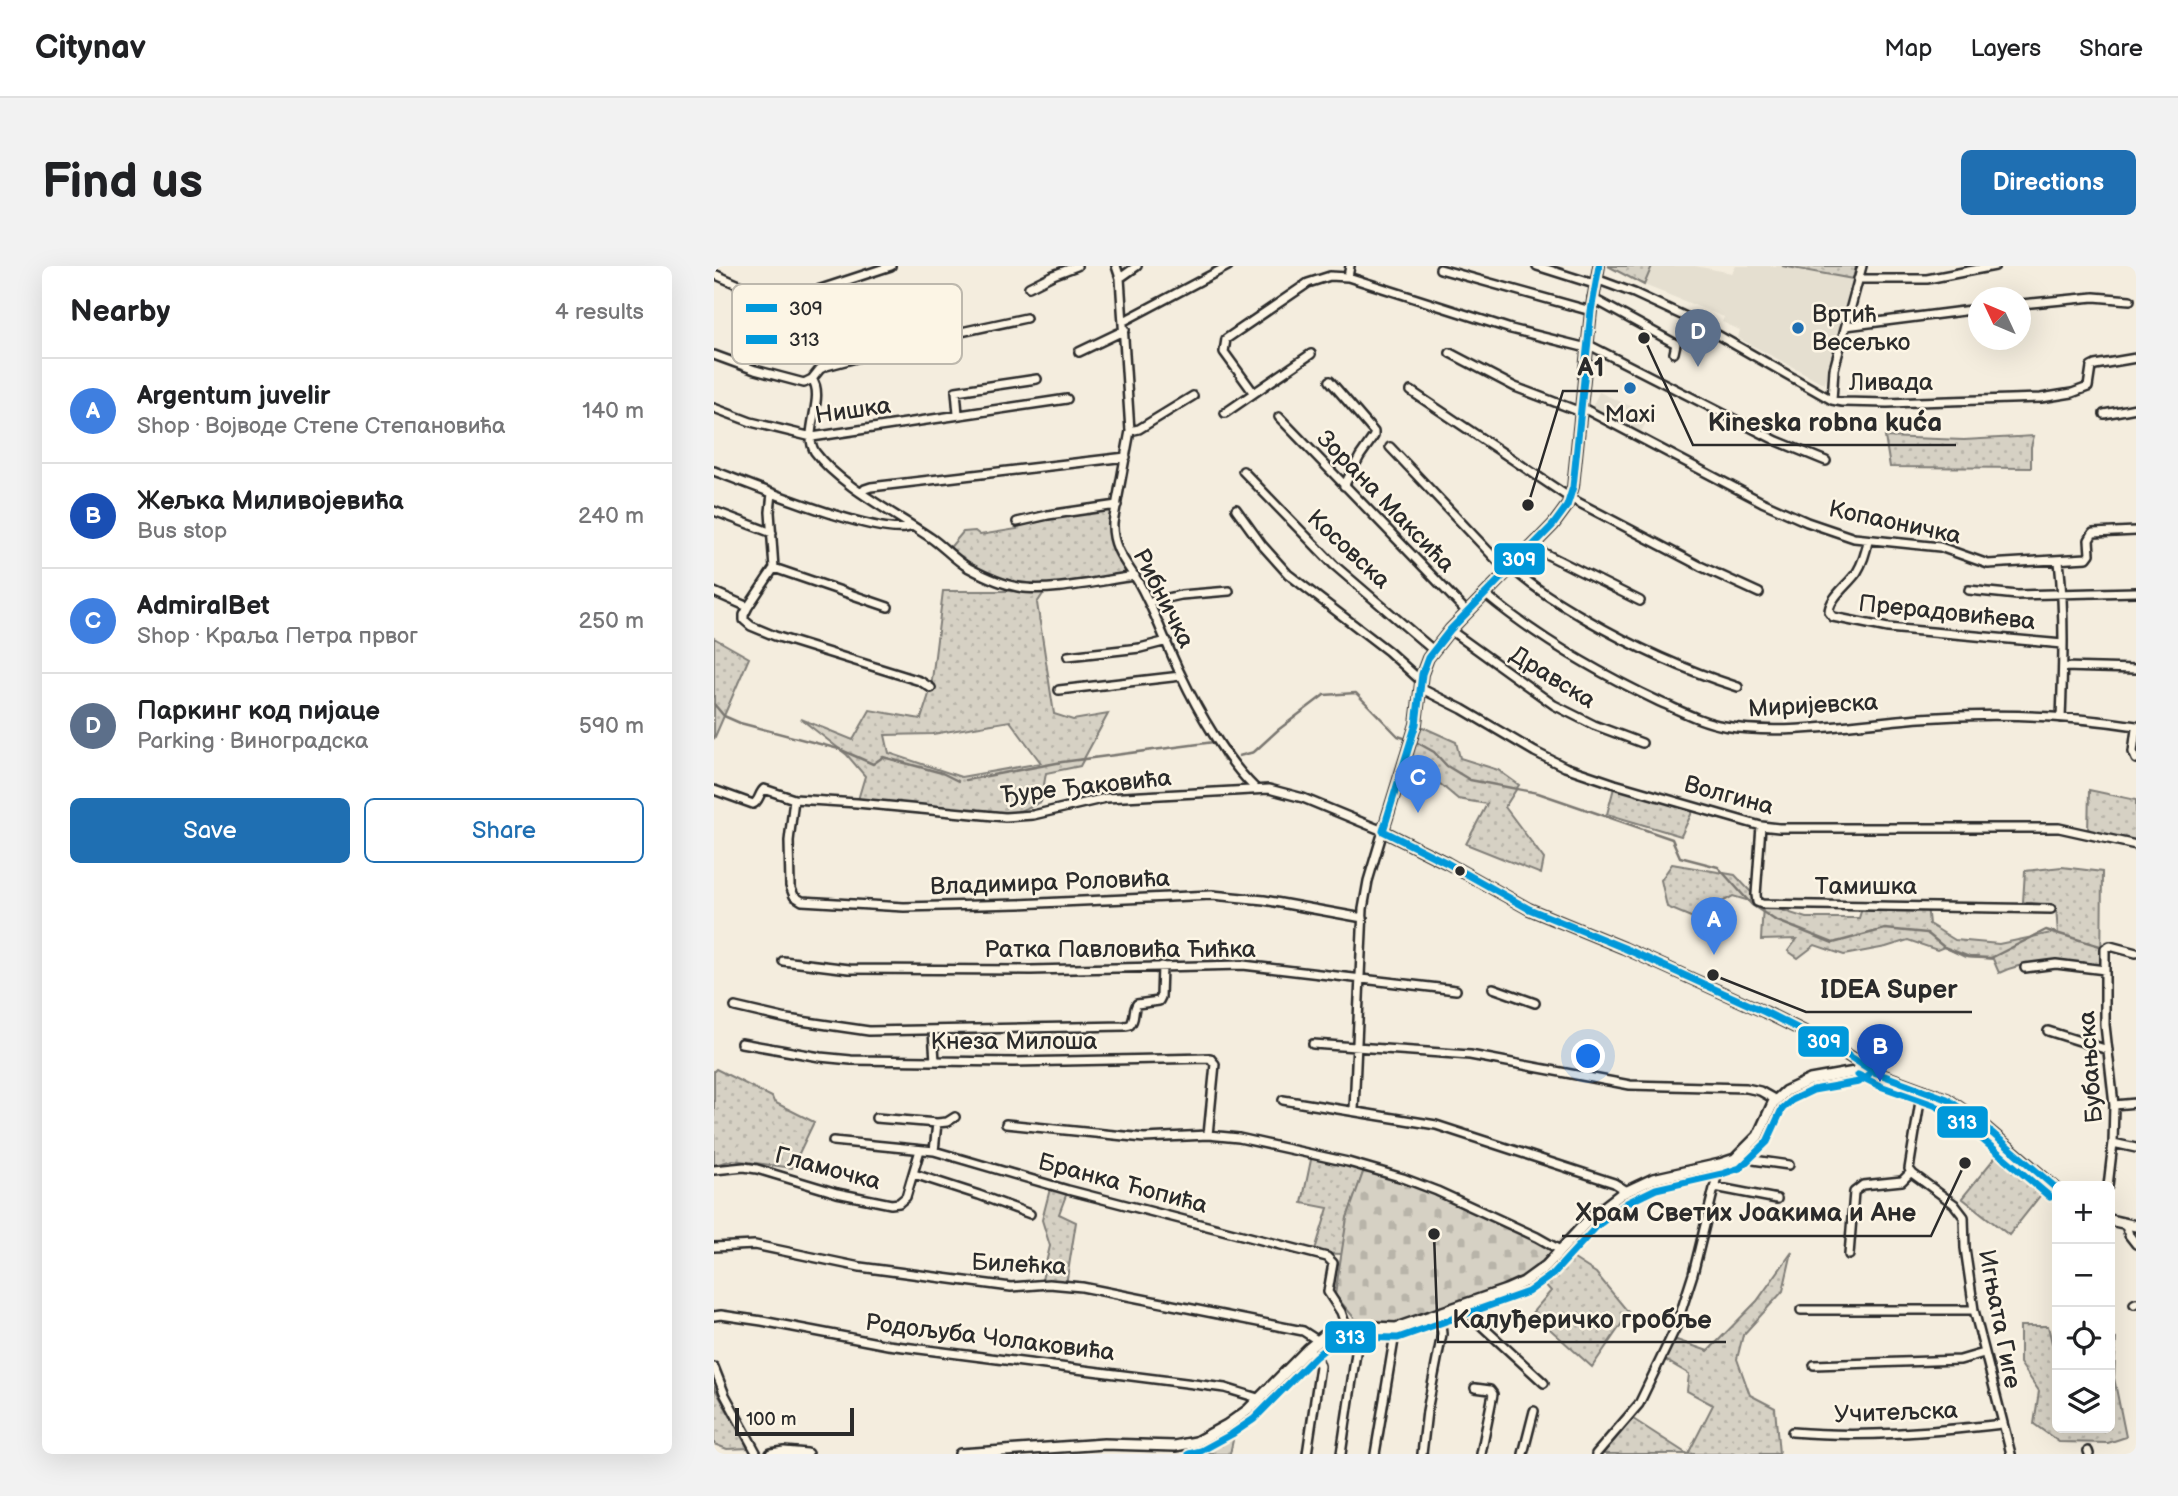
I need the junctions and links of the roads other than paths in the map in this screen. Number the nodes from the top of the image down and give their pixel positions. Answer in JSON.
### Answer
{"nodes":[{"id":1,"x":891,"y":266,"type":"edge"},
{"id":2,"x":1077,"y":266,"type":"edge"},
{"id":3,"x":1116,"y":266,"type":"edge"},
{"id":4,"x":1137,"y":266,"type":"edge"},
{"id":5,"x":1228,"y":266,"type":"edge"},
{"id":6,"x":1350,"y":266,"type":"edge"},
{"id":7,"x":1537,"y":266,"type":"edge"},
{"id":8,"x":1599,"y":266,"type":"edge"},
{"id":9,"x":1862,"y":266,"type":"edge"},
{"id":10,"x":1995,"y":266,"type":"edge"},
{"id":11,"x":1440,"y":269,"type":"dead end"},
{"id":12,"x":714,"y":274,"type":"edge"},
{"id":13,"x":1120,"y":278,"type":"junction"},
{"id":14,"x":1348,"y":278,"type":"junction"},
{"id":15,"x":1858,"y":279,"type":"junction"},
{"id":16,"x":1595,"y":282,"type":"junction"},
{"id":17,"x":737,"y":284,"type":"edge"},
{"id":18,"x":836,"y":284,"type":"edge"},
{"id":19,"x":1029,"y":287,"type":"dead end"},
{"id":20,"x":1592,"y":298,"type":"junction"},
{"id":21,"x":2130,"y":300,"type":"dead end"},
{"id":22,"x":2031,"y":303,"type":"edge"},
{"id":23,"x":1968,"y":310,"type":"edge"},
{"id":24,"x":1591,"y":311,"type":"junction"},
{"id":25,"x":1026,"y":318,"type":"dead end"},
{"id":26,"x":1124,"y":321,"type":"junction"},
{"id":27,"x":1846,"y":326,"type":"junction"},
{"id":28,"x":1125,"y":330,"type":"junction"},
{"id":29,"x":962,"y":332,"type":"edge"},
{"id":30,"x":1587,"y":346,"type":"junction"},
{"id":31,"x":1080,"y":352,"type":"dead end"},
{"id":32,"x":1450,"y":353,"type":"dead end"},
{"id":33,"x":1674,"y":353,"type":"dead end"},
{"id":34,"x":1311,"y":354,"type":"dead end"},
{"id":35,"x":714,"y":355,"type":"edge"},
{"id":36,"x":2136,"y":358,"type":"edge"},
{"id":37,"x":732,"y":361,"type":"edge"},
{"id":38,"x":743,"y":364,"type":"edge"},
{"id":39,"x":834,"y":364,"type":"edge"},
{"id":40,"x":812,"y":379,"type":"junction"},
{"id":41,"x":1037,"y":379,"type":"dead end"},
{"id":42,"x":1329,"y":381,"type":"dead end"},
{"id":43,"x":1411,"y":391,"type":"dead end"},
{"id":44,"x":1253,"y":392,"type":"junction"},
{"id":45,"x":1193,"y":397,"type":"dead end"},
{"id":46,"x":1067,"y":399,"type":"dead end"},
{"id":47,"x":1832,"y":400,"type":"junction"},
{"id":48,"x":714,"y":408,"type":"edge"},
{"id":49,"x":2136,"y":408,"type":"edge"},
{"id":50,"x":1581,"y":410,"type":"junction"},
{"id":51,"x":1225,"y":413,"type":"dead end"},
{"id":52,"x":958,"y":414,"type":"junction"},
{"id":53,"x":2104,"y":414,"type":"dead end"},
{"id":54,"x":1279,"y":417,"type":"dead end"},
{"id":55,"x":1130,"y":430,"type":"junction"},
{"id":56,"x":811,"y":437,"type":"junction"},
{"id":57,"x":1390,"y":447,"type":"dead end"},
{"id":58,"x":1126,"y":457,"type":"junction"},
{"id":59,"x":1826,"y":461,"type":"dead end"},
{"id":60,"x":714,"y":471,"type":"edge"},
{"id":61,"x":1243,"y":471,"type":"dead end"},
{"id":62,"x":1344,"y":486,"type":"junction"},
{"id":63,"x":862,"y":492,"type":"junction"},
{"id":64,"x":772,"y":493,"type":"junction"},
{"id":65,"x":1570,"y":498,"type":"junction"},
{"id":66,"x":1117,"y":505,"type":"junction"},
{"id":67,"x":1236,"y":509,"type":"dead end"},
{"id":68,"x":714,"y":511,"type":"edge"},
{"id":69,"x":1017,"y":522,"type":"dead end"},
{"id":70,"x":912,"y":526,"type":"junction"},
{"id":71,"x":2136,"y":531,"type":"edge"},
{"id":72,"x":772,"y":533,"type":"junction"},
{"id":73,"x":1868,"y":541,"type":"junction"},
{"id":74,"x":1533,"y":545,"type":"junction"},
{"id":75,"x":2059,"y":561,"type":"junction"},
{"id":76,"x":774,"y":568,"type":"junction"},
{"id":77,"x":1509,"y":569,"type":"junction"},
{"id":78,"x":1135,"y":576,"type":"junction"},
{"id":79,"x":1969,"y":590,"type":"dead end"},
{"id":80,"x":1230,"y":591,"type":"dead end"},
{"id":81,"x":714,"y":592,"type":"edge"},
{"id":82,"x":2136,"y":592,"type":"edge"},
{"id":83,"x":1759,"y":593,"type":"dead end"},
{"id":84,"x":1485,"y":594,"type":"junction"},
{"id":85,"x":2063,"y":594,"type":"junction"},
{"id":86,"x":1640,"y":601,"type":"dead end"},
{"id":87,"x":1149,"y":602,"type":"junction"},
{"id":88,"x":748,"y":607,"type":"junction"},
{"id":89,"x":888,"y":607,"type":"dead end"},
{"id":90,"x":1467,"y":612,"type":"junction"},
{"id":91,"x":1450,"y":630,"type":"junction"},
{"id":92,"x":1167,"y":641,"type":"junction"},
{"id":93,"x":2063,"y":643,"type":"junction"},
{"id":94,"x":1433,"y":650,"type":"junction"},
{"id":95,"x":1068,"y":656,"type":"dead end"},
{"id":96,"x":2063,"y":667,"type":"junction"},
{"id":97,"x":2136,"y":669,"type":"edge"},
{"id":98,"x":1181,"y":676,"type":"junction"},
{"id":99,"x":1420,"y":685,"type":"junction"},
{"id":100,"x":1738,"y":687,"type":"dead end"},
{"id":101,"x":930,"y":688,"type":"dead end"},
{"id":102,"x":1059,"y":690,"type":"dead end"},
{"id":103,"x":2061,"y":718,"type":"junction"},
{"id":104,"x":2136,"y":727,"type":"edge"},
{"id":105,"x":1642,"y":743,"type":"dead end"},
{"id":106,"x":2136,"y":759,"type":"edge"},
{"id":107,"x":1255,"y":788,"type":"junction"},
{"id":108,"x":714,"y":790,"type":"edge"},
{"id":109,"x":794,"y":799,"type":"junction"},
{"id":110,"x":1761,"y":826,"type":"junction"},
{"id":111,"x":1383,"y":831,"type":"junction"},
{"id":112,"x":2136,"y":845,"type":"edge"},
{"id":113,"x":2052,"y":909,"type":"dead end"},
{"id":114,"x":1363,"y":918,"type":"junction"},
{"id":115,"x":2136,"y":953,"type":"edge"},
{"id":116,"x":783,"y":961,"type":"dead end"},
{"id":117,"x":1162,"y":966,"type":"junction"},
{"id":118,"x":2025,"y":968,"type":"dead end"},
{"id":119,"x":2105,"y":970,"type":"junction"},
{"id":120,"x":1361,"y":978,"type":"junction"},
{"id":121,"x":1493,"y":988,"type":"dead end"},
{"id":122,"x":1456,"y":990,"type":"dead end"},
{"id":123,"x":1535,"y":1003,"type":"dead end"},
{"id":124,"x":735,"y":1007,"type":"dead end"},
{"id":125,"x":933,"y":1031,"type":"junction"},
{"id":126,"x":2048,"y":1031,"type":"dead end"},
{"id":127,"x":741,"y":1042,"type":"dead end"},
{"id":128,"x":1313,"y":1044,"type":"dead end"},
{"id":129,"x":1356,"y":1047,"type":"junction"},
{"id":130,"x":2109,"y":1050,"type":"junction"},
{"id":131,"x":935,"y":1061,"type":"junction"},
{"id":132,"x":1863,"y":1066,"type":"junction"},
{"id":133,"x":1922,"y":1089,"type":"junction"},
{"id":134,"x":1283,"y":1100,"type":"dead end"},
{"id":135,"x":1776,"y":1100,"type":"junction"},
{"id":136,"x":2136,"y":1103,"type":"edge"},
{"id":137,"x":2114,"y":1105,"type":"junction"},
{"id":138,"x":1353,"y":1111,"type":"junction"},
{"id":139,"x":955,"y":1117,"type":"dead end"},
{"id":140,"x":876,"y":1118,"type":"dead end"},
{"id":141,"x":937,"y":1123,"type":"junction"},
{"id":142,"x":1006,"y":1124,"type":"dead end"},
{"id":143,"x":1208,"y":1135,"type":"junction"},
{"id":144,"x":833,"y":1141,"type":"dead end"},
{"id":145,"x":2113,"y":1143,"type":"junction"},
{"id":146,"x":2136,"y":1148,"type":"edge"},
{"id":147,"x":920,"y":1150,"type":"junction"},
{"id":148,"x":934,"y":1151,"type":"junction"},
{"id":149,"x":1741,"y":1154,"type":"junction"},
{"id":150,"x":1720,"y":1164,"type":"junction"},
{"id":151,"x":1789,"y":1165,"type":"dead end"},
{"id":152,"x":714,"y":1170,"type":"edge"},
{"id":153,"x":1911,"y":1172,"type":"junction"},
{"id":154,"x":914,"y":1174,"type":"junction"},
{"id":155,"x":2109,"y":1181,"type":"edge"},
{"id":156,"x":2052,"y":1185,"type":"edge"},
{"id":157,"x":1715,"y":1186,"type":"junction"},
{"id":158,"x":1627,"y":1191,"type":"junction"},
{"id":159,"x":1777,"y":1199,"type":"dead end"},
{"id":160,"x":1030,"y":1214,"type":"dead end"},
{"id":161,"x":2131,"y":1226,"type":"edge"},
{"id":162,"x":2136,"y":1244,"type":"edge"},
{"id":163,"x":714,"y":1247,"type":"edge"},
{"id":164,"x":1560,"y":1250,"type":"junction"},
{"id":165,"x":1849,"y":1255,"type":"dead end"},
{"id":166,"x":1460,"y":1306,"type":"junction"},
{"id":167,"x":1801,"y":1310,"type":"dead end"},
{"id":168,"x":1974,"y":1310,"type":"junction"},
{"id":169,"x":1440,"y":1312,"type":"junction"},
{"id":170,"x":714,"y":1316,"type":"edge"},
{"id":171,"x":1346,"y":1326,"type":"junction"},
{"id":172,"x":1360,"y":1326,"type":"junction"},
{"id":173,"x":1396,"y":1328,"type":"junction"},
{"id":174,"x":1317,"y":1340,"type":"junction"},
{"id":175,"x":1308,"y":1349,"type":"junction"},
{"id":176,"x":1984,"y":1353,"type":"junction"},
{"id":177,"x":1814,"y":1365,"type":"dead end"},
{"id":178,"x":714,"y":1367,"type":"edge"},
{"id":179,"x":1544,"y":1383,"type":"dead end"},
{"id":180,"x":1475,"y":1388,"type":"dead end"},
{"id":181,"x":1261,"y":1399,"type":"junction"},
{"id":182,"x":1534,"y":1411,"type":"dead end"},
{"id":183,"x":2002,"y":1424,"type":"junction"},
{"id":184,"x":1792,"y":1432,"type":"dead end"},
{"id":185,"x":1104,"y":1449,"type":"edge"},
{"id":186,"x":1174,"y":1450,"type":"edge"},
{"id":187,"x":1034,"y":1451,"type":"edge"},
{"id":188,"x":757,"y":1454,"type":"edge"},
{"id":189,"x":771,"y":1454,"type":"edge"},
{"id":190,"x":807,"y":1454,"type":"edge"},
{"id":191,"x":960,"y":1454,"type":"edge"},
{"id":192,"x":1307,"y":1454,"type":"edge"},
{"id":193,"x":1342,"y":1454,"type":"edge"},
{"id":194,"x":1375,"y":1454,"type":"edge"},
{"id":195,"x":1422,"y":1454,"type":"edge"},
{"id":196,"x":1481,"y":1454,"type":"edge"},
{"id":197,"x":1523,"y":1454,"type":"edge"},
{"id":198,"x":1596,"y":1454,"type":"edge"},
{"id":199,"x":2011,"y":1454,"type":"edge"}],
"edges":[{"from":1,"to":18,"type":"street"},
{"from":2,"to":19,"type":"street"},
{"from":3,"to":13,"type":"street","name":"Рибничка"},
{"from":4,"to":13,"type":"street"},
{"from":5,"to":26,"type":"street"},
{"from":6,"to":14,"type":"street"},
{"from":7,"to":16,"type":"street","name":"Ливада"},
{"from":8,"to":16,"type":"street"},
{"from":9,"to":15,"type":"street"},
{"from":10,"to":15,"type":"street"},
{"from":11,"to":24,"type":"street"},
{"from":12,"to":17,"type":"street"},
{"from":13,"to":26,"type":"street","name":"Рибничка"},
{"from":14,"to":30,"type":"street"},
{"from":14,"to":44,"type":"street"},
{"from":15,"to":27,"type":"street"},
{"from":16,"to":20,"type":"street"},
{"from":16,"to":47,"type":"street","name":"Ливада"},
{"from":20,"to":24,"type":"street"},
{"from":20,"to":33,"type":"street"},
{"from":21,"to":22,"type":"street"},
{"from":23,"to":27,"type":"street"},
{"from":24,"to":30,"type":"street"},
{"from":25,"to":29,"type":"street"},
{"from":26,"to":28,"type":"street","name":"Рибничка"},
{"from":27,"to":47,"type":"street"},
{"from":28,"to":31,"type":"street"},
{"from":28,"to":55,"type":"street","name":"Рибничка"},
{"from":30,"to":50,"type":"street"},
{"from":30,"to":59,"type":"street"},
{"from":32,"to":50,"type":"street","name":"Копаоничка"},
{"from":34,"to":44,"type":"street"},
{"from":35,"to":37,"type":"street"},
{"from":36,"to":47,"type":"street","name":"Ливада"},
{"from":38,"to":40,"type":"street"},
{"from":39,"to":40,"type":"street"},
{"from":40,"to":56,"type":"street"},
{"from":41,"to":52,"type":"street"},
{"from":42,"to":62,"type":"street"},
{"from":43,"to":65,"type":"street"},
{"from":44,"to":51,"type":"street"},
{"from":45,"to":55,"type":"street"},
{"from":46,"to":52,"type":"street","name":"Нишка"},
{"from":48,"to":56,"type":"street","name":"Нишка"},
{"from":49,"to":53,"type":"street"},
{"from":50,"to":65,"type":"street"},
{"from":50,"to":73,"type":"street","name":"Копаоничка"},
{"from":52,"to":56,"type":"street","name":"Нишка"},
{"from":54,"to":62,"type":"street","name":"Зорана Максића"},
{"from":55,"to":58,"type":"street","name":"Рибничка"},
{"from":56,"to":63,"type":"street"},
{"from":57,"to":77,"type":"street"},
{"from":58,"to":63,"type":"street"},
{"from":58,"to":66,"type":"street","name":"Рибничка"},
{"from":60,"to":64,"type":"street"},
{"from":61,"to":94,"type":"street","name":"Косовска"},
{"from":62,"to":90,"type":"street","name":"Зорана Максића"},
{"from":63,"to":70,"type":"street"},
{"from":64,"to":70,"type":"street"},
{"from":64,"to":72,"type":"street"},
{"from":65,"to":74,"type":"street"},
{"from":65,"to":83,"type":"street"},
{"from":66,"to":69,"type":"street"},
{"from":66,"to":78,"type":"street","name":"Рибничка"},
{"from":67,"to":99,"type":"street","name":"Волгина"},
{"from":68,"to":72,"type":"street"},
{"from":70,"to":78,"type":"street"},
{"from":71,"to":75,"type":"street","name":"Копаоничка"},
{"from":72,"to":76,"type":"street"},
{"from":73,"to":75,"type":"street","name":"Копаоничка"},
{"from":73,"to":93,"type":"street","name":"Прерадовићева"},
{"from":74,"to":77,"type":"street"},
{"from":74,"to":86,"type":"street"},
{"from":75,"to":85,"type":"street"},
{"from":76,"to":88,"type":"street"},
{"from":76,"to":89,"type":"street"},
{"from":77,"to":84,"type":"street"},
{"from":77,"to":100,"type":"street"},
{"from":78,"to":87,"type":"street","name":"Рибничка"},
{"from":79,"to":85,"type":"street"},
{"from":80,"to":87,"type":"street"},
{"from":81,"to":88,"type":"street"},
{"from":82,"to":85,"type":"street"},
{"from":84,"to":90,"type":"street"},
{"from":84,"to":103,"type":"street","name":"Миријевска"},
{"from":85,"to":93,"type":"street"},
{"from":87,"to":92,"type":"street","name":"Рибничка"},
{"from":88,"to":101,"type":"street"},
{"from":90,"to":91,"type":"street"},
{"from":91,"to":94,"type":"street"},
{"from":91,"to":105,"type":"street","name":"Дравска"},
{"from":92,"to":95,"type":"street"},
{"from":92,"to":98,"type":"street","name":"Рибничка"},
{"from":93,"to":96,"type":"street"},
{"from":94,"to":99,"type":"street"},
{"from":96,"to":97,"type":"street"},
{"from":96,"to":103,"type":"street"},
{"from":98,"to":102,"type":"street"},
{"from":98,"to":107,"type":"street","name":"Рибничка"},
{"from":99,"to":110,"type":"street","name":"Волгина"},
{"from":99,"to":111,"type":"street"},
{"from":103,"to":104,"type":"street","name":"Миријевска"},
{"from":104,"to":106,"type":"street"},
{"from":107,"to":109,"type":"street","name":"Ђуре Ђаковића"},
{"from":107,"to":111,"type":"street","name":"Ђуре Ђаковића"},
{"from":108,"to":109,"type":"street","name":"Ђуре Ђаковића"},
{"from":109,"to":114,"type":"street","name":"Владимира Роловића"},
{"from":110,"to":112,"type":"street","name":"Волгина"},
{"from":110,"to":113,"type":"street","name":"Тамишка"},
{"from":111,"to":114,"type":"street"},
{"from":111,"to":132,"type":"street"},
{"from":114,"to":120,"type":"street"},
{"from":115,"to":119,"type":"street","name":"Бубањска"},
{"from":116,"to":117,"type":"street","name":"Ратка Павловића Ћићка"},
{"from":117,"to":120,"type":"street","name":"Ратка Павловића Ћићка"},
{"from":117,"to":125,"type":"street","name":"Кнеза Милоша"},
{"from":118,"to":119,"type":"street"},
{"from":119,"to":130,"type":"street","name":"Бубањска"},
{"from":120,"to":122,"type":"street","name":"Ратка Павловића Ћићка"},
{"from":120,"to":129,"type":"street"},
{"from":121,"to":123,"type":"street"},
{"from":124,"to":125,"type":"street","name":"Кнеза Милоша"},
{"from":125,"to":131,"type":"street"},
{"from":126,"to":130,"type":"street"},
{"from":127,"to":131,"type":"street","name":"Кнеза Милоша"},
{"from":128,"to":129,"type":"street"},
{"from":129,"to":135,"type":"street"},
{"from":129,"to":138,"type":"street"},
{"from":130,"to":137,"type":"street","name":"Бубањска"},
{"from":131,"to":143,"type":"street","name":"Кнеза Милоша"},
{"from":132,"to":133,"type":"street"},
{"from":132,"to":135,"type":"street"},
{"from":133,"to":153,"type":"street"},
{"from":133,"to":156,"type":"street"},
{"from":134,"to":138,"type":"street"},
{"from":135,"to":149,"type":"street"},
{"from":136,"to":137,"type":"street"},
{"from":137,"to":145,"type":"street","name":"Бубањска"},
{"from":138,"to":158,"type":"street"},
{"from":139,"to":141,"type":"street"},
{"from":140,"to":141,"type":"street"},
{"from":141,"to":148,"type":"street"},
{"from":142,"to":143,"type":"street"},
{"from":143,"to":164,"type":"street"},
{"from":144,"to":147,"type":"street","name":"Бранка Ћопића"},
{"from":145,"to":146,"type":"street"},
{"from":145,"to":155,"type":"street","name":"Бубањска"},
{"from":147,"to":148,"type":"street","name":"Бранка Ћопића"},
{"from":147,"to":154,"type":"street","name":"Гламочка"},
{"from":148,"to":171,"type":"street","name":"Бранка Ћопића"},
{"from":149,"to":150,"type":"street"},
{"from":149,"to":151,"type":"street"},
{"from":150,"to":157,"type":"street"},
{"from":150,"to":158,"type":"street"},
{"from":152,"to":154,"type":"street","name":"Гламочка"},
{"from":153,"to":165,"type":"street"},
{"from":153,"to":168,"type":"street","name":"Игњата Гиге"},
{"from":154,"to":160,"type":"street","name":"Гламочка"},
{"from":157,"to":159,"type":"street"},
{"from":157,"to":198,"type":"street"},
{"from":158,"to":164,"type":"street"},
{"from":161,"to":162,"type":"street"},
{"from":163,"to":174,"type":"street","name":"Билећка"},
{"from":164,"to":166,"type":"street"},
{"from":166,"to":169,"type":"street"},
{"from":166,"to":179,"type":"street"},
{"from":167,"to":168,"type":"street"},
{"from":168,"to":176,"type":"street","name":"Игњата Гиге"},
{"from":169,"to":173,"type":"street"},
{"from":169,"to":195,"type":"street"},
{"from":170,"to":181,"type":"street","name":"Родољуба Чолаковића"},
{"from":171,"to":172,"type":"street"},
{"from":171,"to":174,"type":"street"},
{"from":172,"to":173,"type":"street"},
{"from":172,"to":193,"type":"street"},
{"from":173,"to":194,"type":"street"},
{"from":174,"to":175,"type":"street"},
{"from":175,"to":181,"type":"street"},
{"from":175,"to":192,"type":"street"},
{"from":176,"to":177,"type":"street"},
{"from":176,"to":183,"type":"street","name":"Игњата Гиге"},
{"from":178,"to":188,"type":"street"},
{"from":180,"to":196,"type":"street"},
{"from":181,"to":186,"type":"street"},
{"from":182,"to":197,"type":"street"},
{"from":183,"to":184,"type":"street","name":"Учитељска"},
{"from":183,"to":199,"type":"street","name":"Игњата Гиге"},
{"from":185,"to":186,"type":"street"},
{"from":185,"to":187,"type":"street"},
{"from":187,"to":191,"type":"street"},
{"from":189,"to":190,"type":"street"}]}
